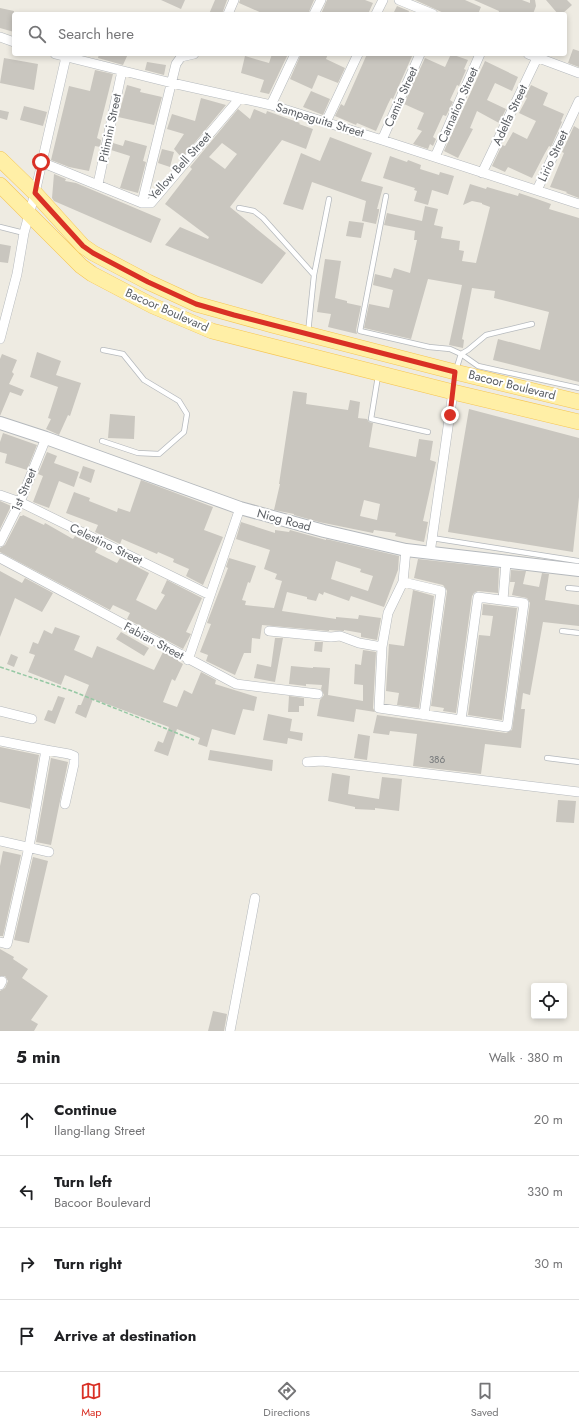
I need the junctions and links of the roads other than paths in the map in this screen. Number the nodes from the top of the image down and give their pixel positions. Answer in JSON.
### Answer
{"nodes":[{"id":1,"x":234,"y":0,"type":"edge"},
{"id":2,"x":321,"y":0,"type":"edge"},
{"id":3,"x":383,"y":0,"type":"edge"},
{"id":4,"x":399,"y":0,"type":"edge"},
{"id":5,"x":229,"y":12,"type":"edge"},
{"id":6,"x":315,"y":12,"type":"edge"},
{"id":7,"x":377,"y":12,"type":"edge"},
{"id":8,"x":428,"y":12,"type":"edge"},
{"id":9,"x":0,"y":37,"type":"edge"},
{"id":10,"x":12,"y":41,"type":"edge"},
{"id":11,"x":62,"y":56,"type":"edge"},
{"id":12,"x":185,"y":56,"type":"edge"},
{"id":13,"x":294,"y":56,"type":"edge"},
{"id":14,"x":357,"y":56,"type":"edge"},
{"id":15,"x":419,"y":56,"type":"edge"},
{"id":16,"x":479,"y":56,"type":"edge"},
{"id":17,"x":533,"y":56,"type":"edge"},
{"id":18,"x":66,"y":57,"type":"junction"},
{"id":19,"x":122,"y":71,"type":"junction"},
{"id":20,"x":579,"y":73,"type":"edge"},
{"id":21,"x":172,"y":83,"type":"junction"},
{"id":22,"x":240,"y":98,"type":"junction"},
{"id":23,"x":579,"y":101,"type":"edge"},
{"id":24,"x":271,"y":105,"type":"junction"},
{"id":25,"x":326,"y":122,"type":"junction"},
{"id":26,"x":382,"y":140,"type":"junction"},
{"id":27,"x":435,"y":157,"type":"junction"},
{"id":28,"x":0,"y":159,"type":"edge"},
{"id":29,"x":41,"y":162,"type":"junction"},
{"id":30,"x":482,"y":173,"type":"junction"},
{"id":31,"x":98,"y":184,"type":"junction"},
{"id":32,"x":0,"y":185,"type":"edge"},
{"id":33,"x":537,"y":190,"type":"junction"},
{"id":34,"x":35,"y":193,"type":"junction"},
{"id":35,"x":386,"y":196,"type":"dead end"},
{"id":36,"x":329,"y":199,"type":"dead end"},
{"id":37,"x":142,"y":203,"type":"junction"},
{"id":38,"x":579,"y":204,"type":"edge"},
{"id":39,"x":239,"y":208,"type":"dead end"},
{"id":40,"x":28,"y":213,"type":"junction"},
{"id":41,"x":0,"y":228,"type":"edge"},
{"id":42,"x":24,"y":233,"type":"junction"},
{"id":43,"x":314,"y":275,"type":"junction"},
{"id":44,"x":532,"y":324,"type":"dead end"},
{"id":45,"x":308,"y":334,"type":"junction"},
{"id":46,"x":0,"y":339,"type":"edge"},
{"id":47,"x":103,"y":350,"type":"dead end"},
{"id":48,"x":461,"y":354,"type":"junction"},
{"id":49,"x":455,"y":372,"type":"junction"},
{"id":50,"x":378,"y":373,"type":"junction"},
{"id":51,"x":579,"y":388,"type":"edge"},
{"id":52,"x":453,"y":392,"type":"junction"},
{"id":53,"x":579,"y":402,"type":"edge"},
{"id":54,"x":579,"y":422,"type":"edge"},
{"id":55,"x":0,"y":423,"type":"edge"},
{"id":56,"x":428,"y":432,"type":"dead end"},
{"id":57,"x":46,"y":438,"type":"junction"},
{"id":58,"x":102,"y":440,"type":"dead end"},
{"id":59,"x":0,"y":495,"type":"edge"},
{"id":60,"x":20,"y":502,"type":"junction"},
{"id":61,"x":240,"y":508,"type":"junction"},
{"id":62,"x":432,"y":538,"type":"junction"},
{"id":63,"x":0,"y":542,"type":"edge"},
{"id":64,"x":406,"y":550,"type":"junction"},
{"id":65,"x":430,"y":553,"type":"junction"},
{"id":66,"x":579,"y":555,"type":"edge"},
{"id":67,"x":0,"y":558,"type":"edge"},
{"id":68,"x":506,"y":562,"type":"junction"},
{"id":69,"x":578,"y":567,"type":"edge"},
{"id":70,"x":403,"y":582,"type":"junction"},
{"id":71,"x":568,"y":588,"type":"dead end"},
{"id":72,"x":579,"y":589,"type":"edge"},
{"id":73,"x":210,"y":595,"type":"junction"},
{"id":74,"x":503,"y":600,"type":"junction"},
{"id":75,"x":270,"y":631,"type":"dead end"},
{"id":76,"x":562,"y":631,"type":"dead end"},
{"id":77,"x":579,"y":633,"type":"edge"},
{"id":78,"x":382,"y":647,"type":"junction"},
{"id":79,"x":188,"y":660,"type":"junction"},
{"id":80,"x":318,"y":694,"type":"dead end"},
{"id":81,"x":0,"y":711,"type":"edge"},
{"id":82,"x":424,"y":715,"type":"junction"},
{"id":83,"x":32,"y":719,"type":"dead end"},
{"id":84,"x":461,"y":720,"type":"junction"},
{"id":85,"x":0,"y":741,"type":"edge"},
{"id":86,"x":46,"y":750,"type":"junction"},
{"id":87,"x":547,"y":758,"type":"dead end"},
{"id":88,"x":307,"y":762,"type":"dead end"},
{"id":89,"x":579,"y":762,"type":"edge"},
{"id":90,"x":579,"y":792,"type":"edge"},
{"id":91,"x":65,"y":804,"type":"dead end"},
{"id":92,"x":0,"y":843,"type":"edge"},
{"id":93,"x":30,"y":848,"type":"junction"},
{"id":94,"x":48,"y":852,"type":"dead end"},
{"id":95,"x":255,"y":898,"type":"dead end"},
{"id":96,"x":0,"y":942,"type":"edge"},
{"id":97,"x":230,"y":1031,"type":"edge"}],
"edges":[{"from":1,"to":5,"type":"street"},
{"from":2,"to":6,"type":"street"},
{"from":3,"to":7,"type":"street"},
{"from":4,"to":8,"type":"street"},
{"from":9,"to":10,"type":"street"},
{"from":11,"to":18,"type":"street","name":"Sampaguita Street"},
{"from":12,"to":21,"type":"street"},
{"from":13,"to":24,"type":"street"},
{"from":14,"to":25,"type":"street"},
{"from":15,"to":26,"type":"street","name":"Camia Street"},
{"from":16,"to":27,"type":"street","name":"Carnation Street"},
{"from":17,"to":20,"type":"street"},
{"from":17,"to":30,"type":"street","name":"Adelfa Street"},
{"from":18,"to":19,"type":"street","name":"Sampaguita Street"},
{"from":18,"to":29,"type":"street"},
{"from":19,"to":21,"type":"street","name":"Sampaguita Street"},
{"from":19,"to":31,"type":"street","name":"Pitimini Street"},
{"from":21,"to":22,"type":"street","name":"Sampaguita Street"},
{"from":21,"to":37,"type":"street"},
{"from":22,"to":24,"type":"street","name":"Sampaguita Street"},
{"from":22,"to":37,"type":"street","name":"Yellow Bell Street"},
{"from":23,"to":33,"type":"street","name":"Lirio Street"},
{"from":24,"to":25,"type":"street","name":"Sampaguita Street"},
{"from":25,"to":26,"type":"street","name":"Sampaguita Street"},
{"from":26,"to":27,"type":"street","name":"Sampaguita Street"},
{"from":27,"to":30,"type":"street","name":"Sampaguita Street"},
{"from":28,"to":34,"type":"main road","name":"Bacoor Boulevard"},
{"from":29,"to":31,"type":"street","name":"Yellow Bell Street"},
{"from":29,"to":34,"type":"street"},
{"from":30,"to":33,"type":"street","name":"Sampaguita Street"},
{"from":31,"to":37,"type":"street","name":"Yellow Bell Street"},
{"from":32,"to":40,"type":"main road","name":"Bacoor Boulevard"},
{"from":33,"to":38,"type":"street","name":"Sampaguita Street"},
{"from":34,"to":40,"type":"street"},
{"from":34,"to":45,"type":"main road","name":"Bacoor Boulevard"},
{"from":35,"to":48,"type":"lane"},
{"from":36,"to":43,"type":"lane"},
{"from":39,"to":43,"type":"lane"},
{"from":40,"to":42,"type":"street"},
{"from":40,"to":50,"type":"main road","name":"Bacoor Boulevard"},
{"from":41,"to":42,"type":"lane"},
{"from":42,"to":46,"type":"street"},
{"from":43,"to":45,"type":"lane"},
{"from":44,"to":48,"type":"lane"},
{"from":45,"to":49,"type":"main road","name":"Bacoor Boulevard"},
{"from":47,"to":58,"type":"lane"},
{"from":48,"to":49,"type":"lane"},
{"from":48,"to":51,"type":"lane"},
{"from":49,"to":52,"type":"main road"},
{"from":49,"to":53,"type":"main road","name":"Bacoor Boulevard"},
{"from":50,"to":52,"type":"main road","name":"Bacoor Boulevard"},
{"from":50,"to":56,"type":"lane"},
{"from":52,"to":54,"type":"main road","name":"Bacoor Boulevard"},
{"from":52,"to":62,"type":"street"},
{"from":55,"to":57,"type":"street","name":"Niog Road"},
{"from":57,"to":60,"type":"street","name":"1st Street"},
{"from":57,"to":61,"type":"street","name":"Niog Road"},
{"from":59,"to":60,"type":"street","name":"Celestino Street"},
{"from":60,"to":63,"type":"street","name":"1st Street"},
{"from":60,"to":73,"type":"street","name":"Celestino Street"},
{"from":61,"to":64,"type":"street","name":"Niog Road"},
{"from":61,"to":73,"type":"street"},
{"from":62,"to":65,"type":"street"},
{"from":62,"to":69,"type":"lane"},
{"from":64,"to":65,"type":"street","name":"Niog Road"},
{"from":64,"to":70,"type":"street"},
{"from":65,"to":68,"type":"street","name":"Niog Road"},
{"from":66,"to":69,"type":"lane"},
{"from":67,"to":79,"type":"street","name":"Fabian Street"},
{"from":68,"to":69,"type":"street","name":"Niog Road"},
{"from":68,"to":74,"type":"street"},
{"from":70,"to":78,"type":"street"},
{"from":70,"to":82,"type":"street"},
{"from":71,"to":72,"type":"lane"},
{"from":73,"to":79,"type":"street"},
{"from":74,"to":84,"type":"street"},
{"from":74,"to":84,"type":"street"},
{"from":75,"to":78,"type":"street"},
{"from":76,"to":77,"type":"lane"},
{"from":78,"to":82,"type":"street"},
{"from":79,"to":80,"type":"street","name":"Fabian Street"},
{"from":81,"to":83,"type":"street"},
{"from":82,"to":84,"type":"street"},
{"from":85,"to":86,"type":"street"},
{"from":86,"to":91,"type":"street"},
{"from":86,"to":93,"type":"street"},
{"from":87,"to":89,"type":"lane"},
{"from":88,"to":90,"type":"street"},
{"from":92,"to":93,"type":"street"},
{"from":93,"to":94,"type":"street"},
{"from":93,"to":96,"type":"street"},
{"from":95,"to":97,"type":"street"}]}
